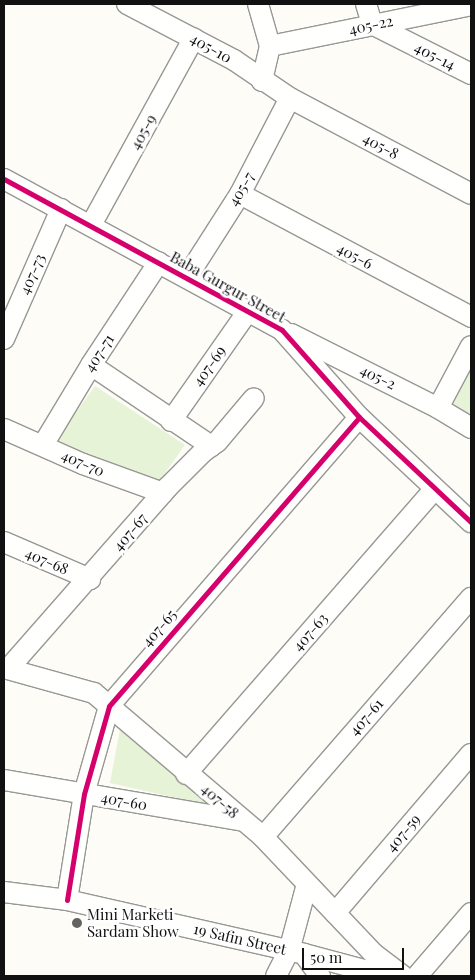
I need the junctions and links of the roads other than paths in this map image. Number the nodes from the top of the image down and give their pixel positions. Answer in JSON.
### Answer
{"nodes":[{"id":1,"x":127,"y":4,"type":"edge"},
{"id":2,"x":258,"y":4,"type":"edge"},
{"id":3,"x":366,"y":4,"type":"edge"},
{"id":4,"x":471,"y":5,"type":"edge"},
{"id":5,"x":372,"y":24,"type":"junction"},
{"id":6,"x":194,"y":38,"type":"junction"},
{"id":7,"x":270,"y":46,"type":"junction"},
{"id":8,"x":471,"y":74,"type":"edge"},
{"id":9,"x":262,"y":81,"type":"junction"},
{"id":10,"x":290,"y":98,"type":"junction"},
{"id":11,"x":4,"y":179,"type":"edge"},
{"id":12,"x":240,"y":194,"type":"junction"},
{"id":13,"x":471,"y":194,"type":"edge"},
{"id":14,"x":61,"y":209,"type":"junction"},
{"id":15,"x":91,"y":225,"type":"junction"},
{"id":16,"x":159,"y":262,"type":"junction"},
{"id":17,"x":186,"y":277,"type":"junction"},
{"id":18,"x":248,"y":311,"type":"junction"},
{"id":19,"x":471,"y":317,"type":"edge"},
{"id":20,"x":282,"y":330,"type":"junction"},
{"id":21,"x":4,"y":339,"type":"edge"},
{"id":22,"x":471,"y":346,"type":"edge"},
{"id":23,"x":91,"y":365,"type":"junction"},
{"id":24,"x":254,"y":398,"type":"dead end"},
{"id":25,"x":438,"y":408,"type":"junction"},
{"id":26,"x":359,"y":417,"type":"junction"},
{"id":27,"x":171,"y":421,"type":"junction"},
{"id":28,"x":471,"y":428,"type":"edge"},
{"id":29,"x":4,"y":429,"type":"edge"},
{"id":30,"x":43,"y":445,"type":"junction"},
{"id":31,"x":211,"y":446,"type":"junction"},
{"id":32,"x":434,"y":490,"type":"junction"},
{"id":33,"x":163,"y":493,"type":"junction"},
{"id":34,"x":471,"y":522,"type":"edge"},
{"id":35,"x":4,"y":542,"type":"edge"},
{"id":36,"x":90,"y":579,"type":"junction"},
{"id":37,"x":471,"y":598,"type":"edge"},
{"id":38,"x":6,"y":667,"type":"edge"},
{"id":39,"x":109,"y":706,"type":"junction"},
{"id":40,"x":471,"y":754,"type":"edge"},
{"id":41,"x":186,"y":774,"type":"junction"},
{"id":42,"x":4,"y":780,"type":"edge"},
{"id":43,"x":84,"y":794,"type":"junction"},
{"id":44,"x":244,"y":821,"type":"junction"},
{"id":45,"x":262,"y":838,"type":"junction"},
{"id":46,"x":307,"y":884,"type":"junction"},
{"id":47,"x":4,"y":892,"type":"edge"},
{"id":48,"x":67,"y":900,"type":"junction"},
{"id":49,"x":335,"y":913,"type":"junction"},
{"id":50,"x":471,"y":913,"type":"edge"},
{"id":51,"x":297,"y":952,"type":"junction"},
{"id":52,"x":276,"y":976,"type":"edge"},
{"id":53,"x":320,"y":976,"type":"edge"},
{"id":54,"x":386,"y":976,"type":"edge"},
{"id":55,"x":403,"y":976,"type":"edge"},
{"id":56,"x":417,"y":976,"type":"edge"}],
"edges":[{"from":1,"to":6,"type":"street","name":"405-10"},
{"from":2,"to":7,"type":"street"},
{"from":3,"to":5,"type":"street"},
{"from":4,"to":5,"type":"street","name":"405-22"},
{"from":5,"to":7,"type":"street","name":"405-22"},
{"from":5,"to":8,"type":"street","name":"405-14"},
{"from":6,"to":9,"type":"street","name":"405-10"},
{"from":6,"to":15,"type":"street","name":"405-9"},
{"from":7,"to":9,"type":"street"},
{"from":9,"to":10,"type":"street","name":"405-10"},
{"from":10,"to":12,"type":"street","name":"405-7"},
{"from":10,"to":13,"type":"street","name":"405-8"},
{"from":11,"to":14,"type":"street","name":"Baba Gurgur Street"},
{"from":12,"to":17,"type":"street","name":"405-7"},
{"from":12,"to":19,"type":"street","name":"405-6"},
{"from":14,"to":15,"type":"street","name":"Baba Gurgur Street"},
{"from":14,"to":21,"type":"street","name":"407-73"},
{"from":15,"to":16,"type":"street","name":"Baba Gurgur Street"},
{"from":16,"to":17,"type":"street","name":"Baba Gurgur Street"},
{"from":16,"to":23,"type":"street","name":"407-71"},
{"from":17,"to":18,"type":"street","name":"Baba Gurgur Street"},
{"from":18,"to":20,"type":"street","name":"Baba Gurgur Street"},
{"from":18,"to":27,"type":"street","name":"407-69"},
{"from":20,"to":25,"type":"street","name":"405-2"},
{"from":20,"to":26,"type":"street","name":"Baba Gurgur Street"},
{"from":22,"to":25,"type":"street"},
{"from":23,"to":27,"type":"street"},
{"from":23,"to":30,"type":"street","name":"407-71"},
{"from":24,"to":31,"type":"street","name":"407-67"},
{"from":25,"to":28,"type":"street","name":"405-2"},
{"from":26,"to":32,"type":"street","name":"Baba Gurgur Street"},
{"from":26,"to":39,"type":"street","name":"407-65"},
{"from":27,"to":31,"type":"street"},
{"from":29,"to":30,"type":"street","name":"407-70"},
{"from":30,"to":33,"type":"street","name":"407-70"},
{"from":31,"to":33,"type":"street","name":"407-67"},
{"from":32,"to":34,"type":"street","name":"Baba Gurgur Street"},
{"from":32,"to":41,"type":"street","name":"407-63"},
{"from":33,"to":36,"type":"street","name":"407-67"},
{"from":35,"to":36,"type":"street","name":"407-68"},
{"from":36,"to":38,"type":"street","name":"407-67"},
{"from":37,"to":45,"type":"street","name":"407-61"},
{"from":38,"to":39,"type":"street","name":"407-58"},
{"from":39,"to":41,"type":"street","name":"407-58"},
{"from":39,"to":43,"type":"street","name":"407-65"},
{"from":40,"to":49,"type":"street","name":"407-59"},
{"from":41,"to":44,"type":"street","name":"407-58"},
{"from":42,"to":43,"type":"street","name":"407-60"},
{"from":43,"to":44,"type":"street","name":"407-60"},
{"from":43,"to":48,"type":"street","name":"407-65"},
{"from":44,"to":45,"type":"street","name":"407-58"},
{"from":45,"to":46,"type":"street","name":"407-58"},
{"from":46,"to":49,"type":"street","name":"407-58"},
{"from":46,"to":51,"type":"street"},
{"from":47,"to":48,"type":"street","name":"19 Safin Street"},
{"from":48,"to":51,"type":"street","name":"19 Safin Street"},
{"from":49,"to":55,"type":"street","name":"407-58"},
{"from":50,"to":56,"type":"street"},
{"from":51,"to":52,"type":"street"},
{"from":51,"to":53,"type":"street"},
{"from":51,"to":54,"type":"street","name":"19 Safin Street"}]}
